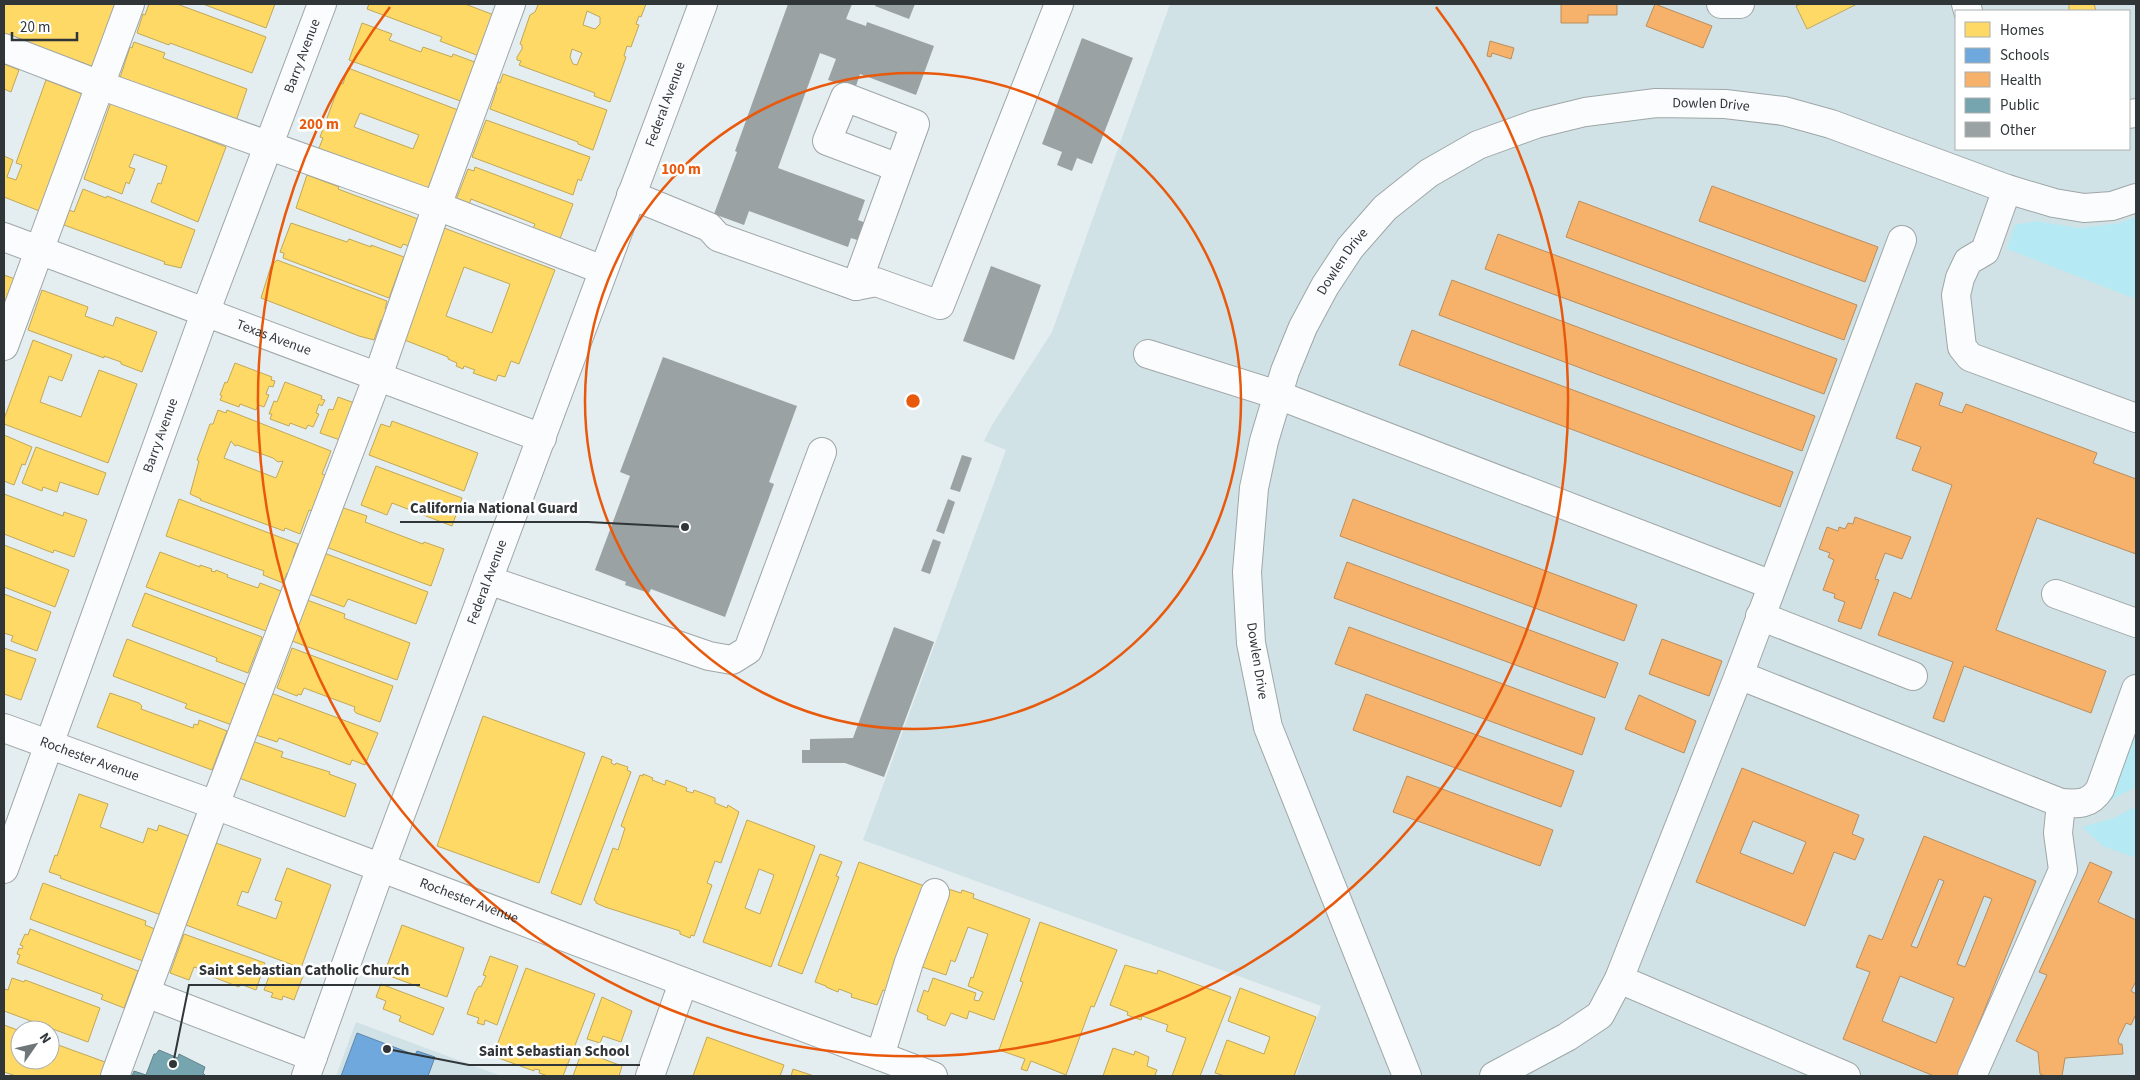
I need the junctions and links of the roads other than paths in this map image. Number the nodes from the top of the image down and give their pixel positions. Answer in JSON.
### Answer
{"nodes":[{"id":1,"x":130,"y":4,"type":"edge"},
{"id":2,"x":322,"y":4,"type":"edge"},
{"id":3,"x":511,"y":4,"type":"edge"},
{"id":4,"x":704,"y":4,"type":"edge"},
{"id":5,"x":1059,"y":4,"type":"edge"},
{"id":6,"x":1721,"y":4,"type":"edge"},
{"id":7,"x":1740,"y":4,"type":"edge"},
{"id":8,"x":4,"y":48,"type":"edge"},
{"id":9,"x":100,"y":85,"type":"junction"},
{"id":10,"x":270,"y":147,"type":"junction"},
{"id":11,"x":899,"y":168,"type":"dead end"},
{"id":12,"x":2007,"y":189,"type":"junction"},
{"id":13,"x":631,"y":195,"type":"junction"},
{"id":14,"x":2136,"y":198,"type":"edge"},
{"id":15,"x":437,"y":206,"type":"junction"},
{"id":16,"x":4,"y":238,"type":"edge"},
{"id":17,"x":1902,"y":240,"type":"dead end"},
{"id":18,"x":38,"y":251,"type":"junction"},
{"id":19,"x":603,"y":270,"type":"junction"},
{"id":20,"x":856,"y":286,"type":"junction"},
{"id":21,"x":205,"y":313,"type":"junction"},
{"id":22,"x":4,"y":346,"type":"edge"},
{"id":23,"x":1148,"y":354,"type":"dead end"},
{"id":24,"x":378,"y":376,"type":"junction"},
{"id":25,"x":1278,"y":395,"type":"junction"},
{"id":26,"x":2136,"y":418,"type":"edge"},
{"id":27,"x":542,"y":438,"type":"junction"},
{"id":28,"x":822,"y":452,"type":"dead end"},
{"id":29,"x":488,"y":580,"type":"junction"},
{"id":30,"x":1772,"y":585,"type":"junction"},
{"id":31,"x":2056,"y":594,"type":"dead end"},
{"id":32,"x":1760,"y":616,"type":"junction"},
{"id":33,"x":2136,"y":624,"type":"edge"},
{"id":34,"x":1739,"y":675,"type":"junction"},
{"id":35,"x":1913,"y":676,"type":"dead end"},
{"id":36,"x":2136,"y":689,"type":"edge"},
{"id":37,"x":4,"y":728,"type":"edge"},
{"id":38,"x":50,"y":744,"type":"junction"},
{"id":39,"x":2061,"y":803,"type":"junction"},
{"id":40,"x":215,"y":805,"type":"junction"},
{"id":41,"x":381,"y":867,"type":"junction"},
{"id":42,"x":4,"y":868,"type":"edge"},
{"id":43,"x":935,"y":893,"type":"dead end"},
{"id":44,"x":1619,"y":979,"type":"junction"},
{"id":45,"x":683,"y":983,"type":"junction"},
{"id":46,"x":146,"y":993,"type":"junction"},
{"id":47,"x":880,"y":1056,"type":"junction"},
{"id":48,"x":310,"y":1067,"type":"edge"},
{"id":49,"x":1508,"y":1073,"type":"edge"},
{"id":50,"x":115,"y":1076,"type":"edge"},
{"id":51,"x":650,"y":1076,"type":"edge"},
{"id":52,"x":933,"y":1076,"type":"edge"},
{"id":53,"x":1407,"y":1076,"type":"edge"},
{"id":54,"x":1846,"y":1076,"type":"edge"},
{"id":55,"x":1972,"y":1076,"type":"edge"}],
"edges":[{"from":1,"to":9,"type":"street"},
{"from":2,"to":10,"type":"street","name":"Barry Avenue"},
{"from":3,"to":15,"type":"street"},
{"from":4,"to":13,"type":"street","name":"Federal Avenue"},
{"from":5,"to":20,"type":"street"},
{"from":6,"to":7,"type":"street"},
{"from":8,"to":9,"type":"street"},
{"from":9,"to":10,"type":"street"},
{"from":9,"to":18,"type":"street"},
{"from":10,"to":15,"type":"street"},
{"from":10,"to":21,"type":"street","name":"Barry Avenue"},
{"from":11,"to":20,"type":"street"},
{"from":12,"to":14,"type":"street","name":"Dowlen Drive"},
{"from":12,"to":25,"type":"street","name":"Dowlen Drive"},
{"from":12,"to":26,"type":"street"},
{"from":13,"to":19,"type":"street","name":"Federal Avenue"},
{"from":13,"to":20,"type":"street"},
{"from":15,"to":19,"type":"street"},
{"from":15,"to":24,"type":"street"},
{"from":16,"to":18,"type":"street","name":"Texas Avenue"},
{"from":17,"to":30,"type":"street"},
{"from":18,"to":21,"type":"street","name":"Texas Avenue"},
{"from":18,"to":22,"type":"street"},
{"from":19,"to":27,"type":"street","name":"Federal Avenue"},
{"from":21,"to":24,"type":"street","name":"Texas Avenue"},
{"from":21,"to":38,"type":"street","name":"Barry Avenue"},
{"from":23,"to":25,"type":"street"},
{"from":24,"to":27,"type":"street","name":"Texas Avenue"},
{"from":24,"to":40,"type":"street"},
{"from":25,"to":30,"type":"street"},
{"from":25,"to":53,"type":"street","name":"Dowlen Drive"},
{"from":27,"to":29,"type":"street","name":"Federal Avenue"},
{"from":28,"to":29,"type":"street"},
{"from":29,"to":41,"type":"street","name":"Federal Avenue"},
{"from":30,"to":32,"type":"street"},
{"from":31,"to":33,"type":"street"},
{"from":32,"to":34,"type":"street"},
{"from":32,"to":35,"type":"street"},
{"from":34,"to":39,"type":"street"},
{"from":34,"to":44,"type":"street"},
{"from":36,"to":39,"type":"street"},
{"from":37,"to":38,"type":"street","name":"Rochester Avenue"},
{"from":38,"to":40,"type":"street","name":"Rochester Avenue"},
{"from":38,"to":42,"type":"street","name":"Barry Avenue"},
{"from":39,"to":55,"type":"street"},
{"from":40,"to":41,"type":"street","name":"Rochester Avenue"},
{"from":40,"to":46,"type":"street"},
{"from":41,"to":45,"type":"street","name":"Rochester Avenue"},
{"from":41,"to":48,"type":"street","name":"Federal Avenue"},
{"from":43,"to":47,"type":"street"},
{"from":44,"to":49,"type":"street"},
{"from":44,"to":54,"type":"street"},
{"from":45,"to":47,"type":"street","name":"Rochester Avenue"},
{"from":45,"to":51,"type":"street"},
{"from":46,"to":48,"type":"street"},
{"from":46,"to":50,"type":"street"},
{"from":47,"to":52,"type":"street","name":"Rochester Avenue"}]}
